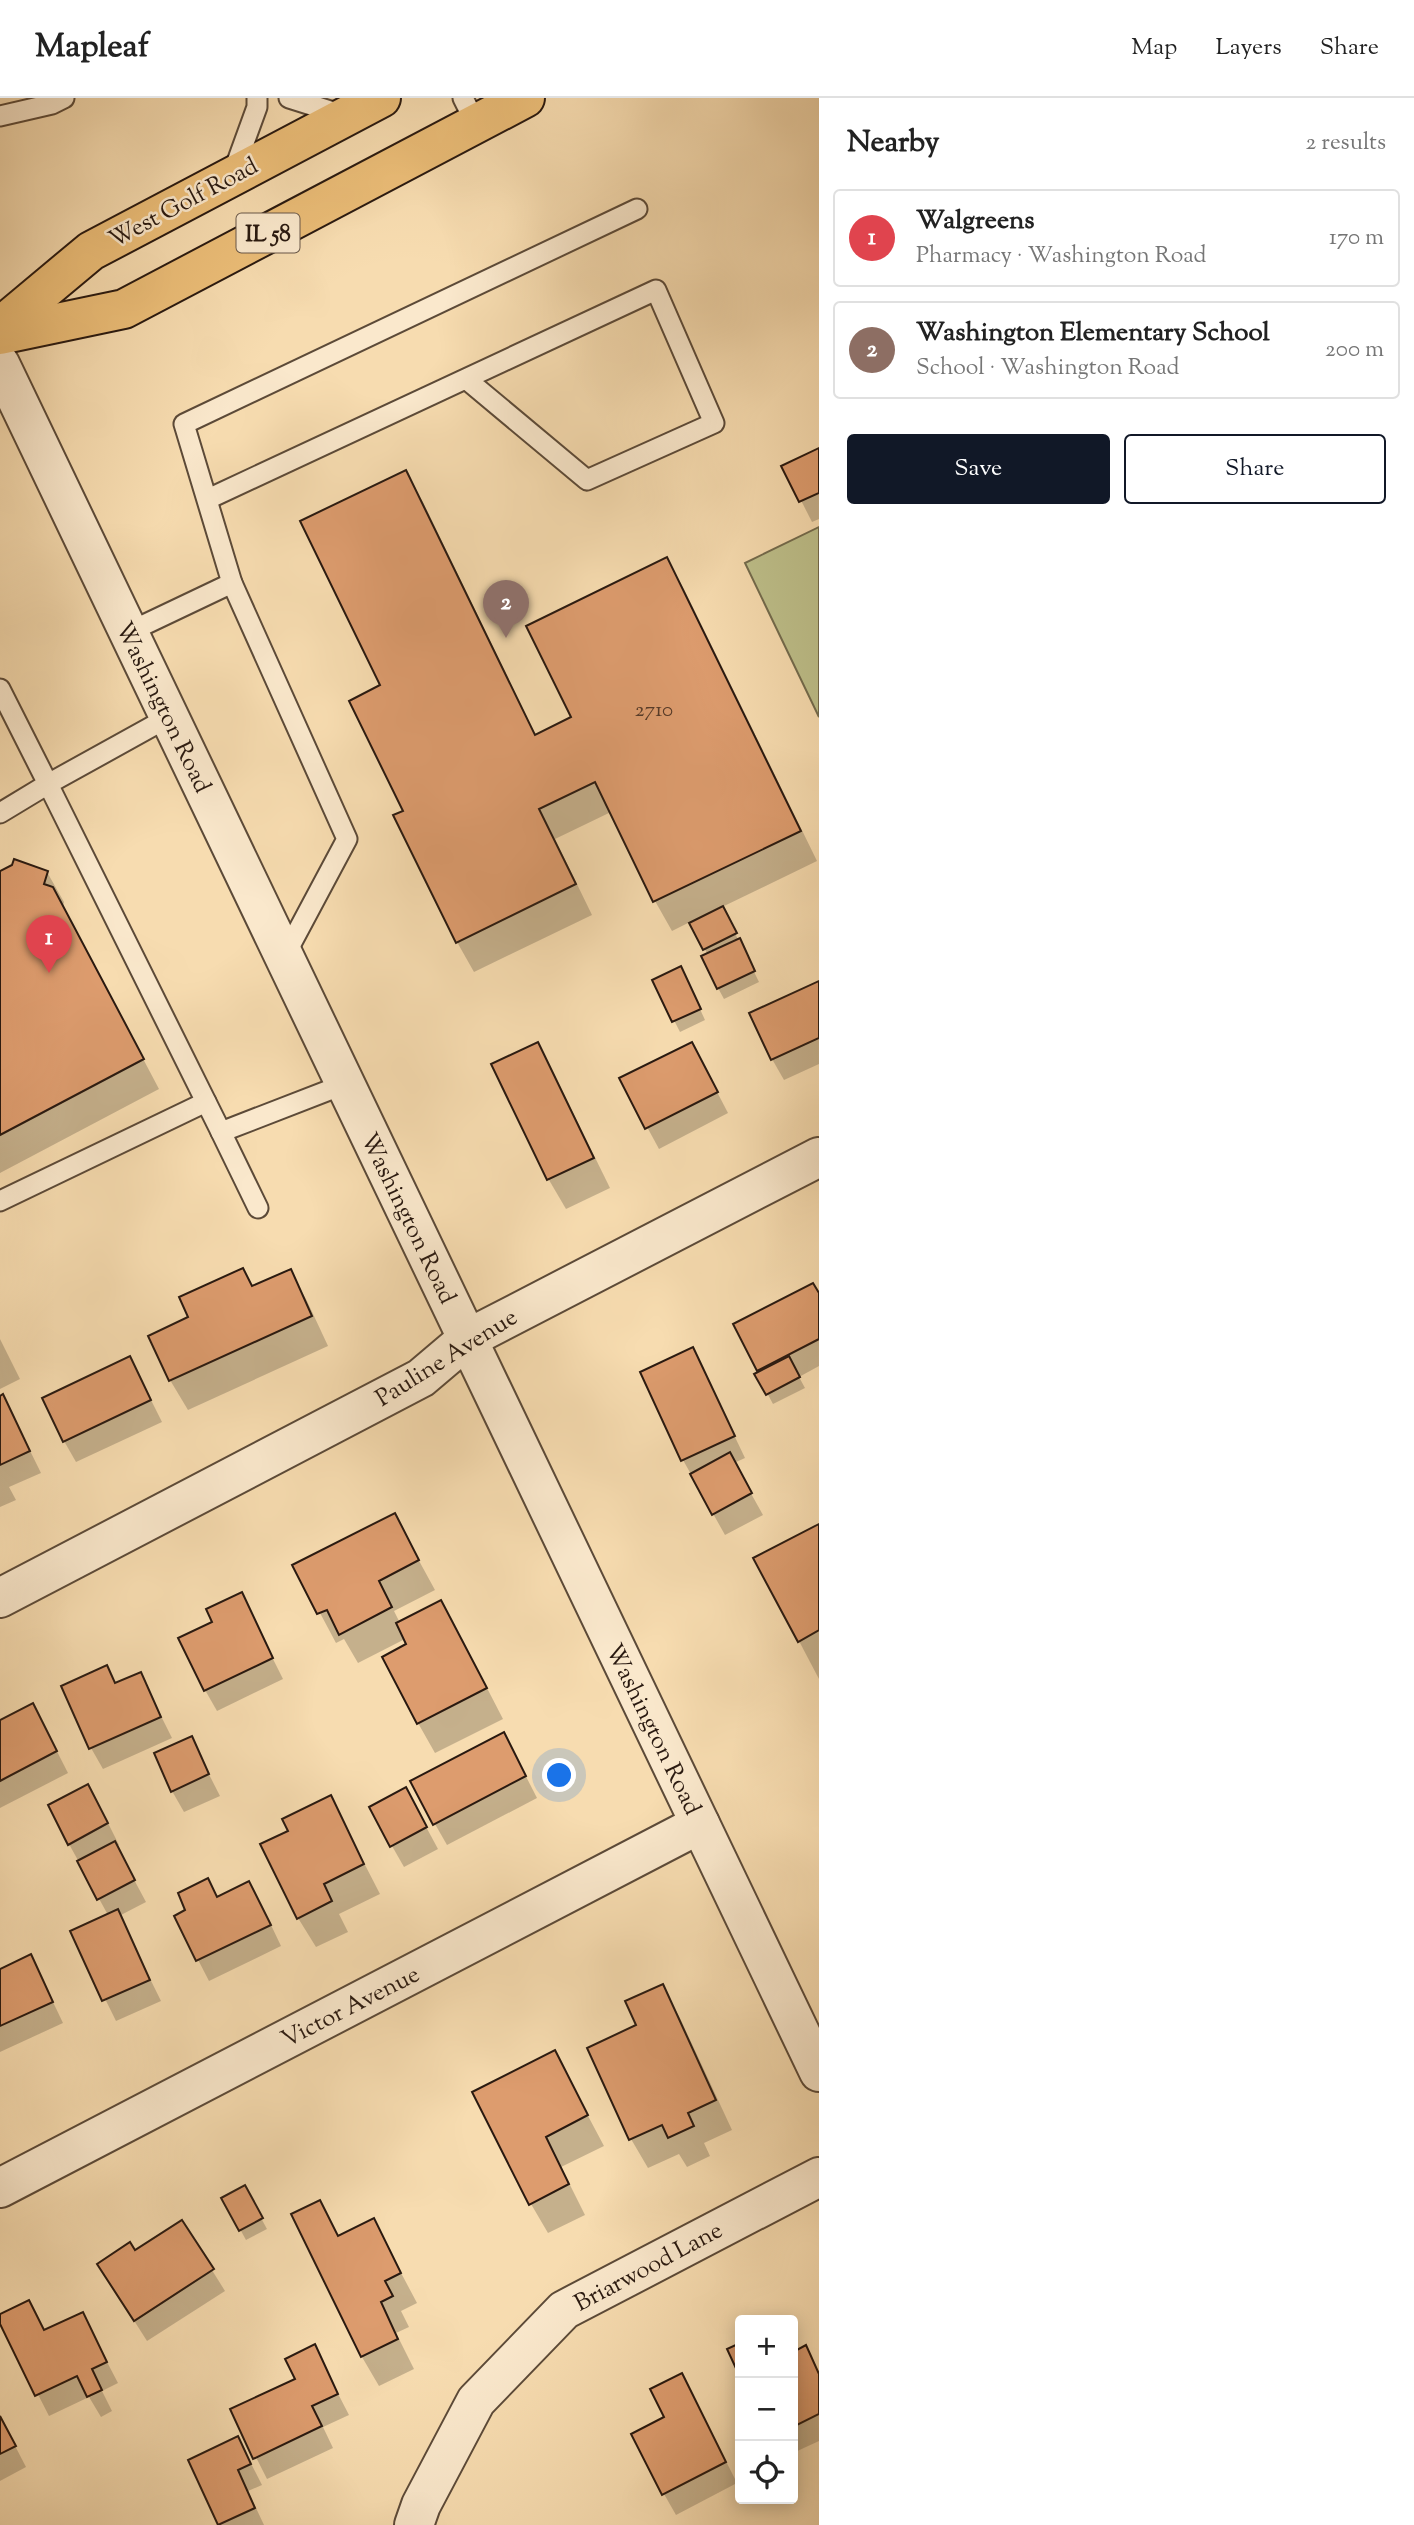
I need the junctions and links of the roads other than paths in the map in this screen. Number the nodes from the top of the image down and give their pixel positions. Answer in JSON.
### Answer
{"nodes":[{"id":1,"x":64,"y":98,"type":"edge"},
{"id":2,"x":257,"y":98,"type":"edge"},
{"id":3,"x":289,"y":98,"type":"edge"},
{"id":4,"x":381,"y":98,"type":"edge"},
{"id":5,"x":524,"y":98,"type":"edge"},
{"id":6,"x":469,"y":111,"type":"edge"},
{"id":7,"x":0,"y":116,"type":"edge"},
{"id":8,"x":347,"y":116,"type":"junction"},
{"id":9,"x":233,"y":176,"type":"junction"},
{"id":10,"x":637,"y":209,"type":"dead end"},
{"id":11,"x":0,"y":327,"type":"edge"},
{"id":12,"x":0,"y":335,"type":"edge"},
{"id":13,"x":0,"y":364,"type":"edge"},
{"id":14,"x":466,"y":379,"type":"junction"},
{"id":15,"x":208,"y":499,"type":"junction"},
{"id":16,"x":232,"y":583,"type":"junction"},
{"id":17,"x":129,"y":632,"type":"junction"},
{"id":18,"x":0,"y":689,"type":"edge"},
{"id":19,"x":169,"y":717,"type":"junction"},
{"id":20,"x":48,"y":784,"type":"junction"},
{"id":21,"x":0,"y":813,"type":"edge"},
{"id":22,"x":284,"y":957,"type":"junction"},
{"id":23,"x":345,"y":1084,"type":"junction"},
{"id":24,"x":206,"y":1102,"type":"junction"},
{"id":25,"x":221,"y":1132,"type":"junction"},
{"id":26,"x":819,"y":1157,"type":"edge"},
{"id":27,"x":0,"y":1201,"type":"edge"},
{"id":28,"x":258,"y":1208,"type":"dead end"},
{"id":29,"x":467,"y":1339,"type":"junction"},
{"id":30,"x":0,"y":1598,"type":"edge"},
{"id":31,"x":700,"y":1824,"type":"junction"},
{"id":32,"x":819,"y":2072,"type":"edge"},
{"id":33,"x":819,"y":2178,"type":"edge"},
{"id":34,"x":0,"y":2188,"type":"edge"},
{"id":35,"x":414,"y":2525,"type":"edge"}],
"edges":[{"from":1,"to":7,"type":"lane"},
{"from":2,"to":9,"type":"lane"},
{"from":3,"to":8,"type":"lane"},
{"from":4,"to":8,"type":"main road","name":"West Golf Road","number":"IL 58"},
{"from":5,"to":6,"type":"main road","number":"IL 58"},
{"from":6,"to":12,"type":"main road","number":"IL 58"},
{"from":8,"to":9,"type":"main road","name":"West Golf Road","number":"IL 58"},
{"from":9,"to":11,"type":"main road","name":"West Golf Road","number":"IL 58"},
{"from":10,"to":15,"type":"lane"},
{"from":13,"to":17,"type":"street","name":"Washington Road"},
{"from":14,"to":14,"type":"lane"},
{"from":14,"to":15,"type":"lane"},
{"from":15,"to":16,"type":"lane"},
{"from":16,"to":17,"type":"lane"},
{"from":16,"to":22,"type":"lane"},
{"from":17,"to":19,"type":"street","name":"Washington Road"},
{"from":18,"to":20,"type":"lane"},
{"from":19,"to":20,"type":"lane"},
{"from":19,"to":22,"type":"street","name":"Washington Road"},
{"from":20,"to":21,"type":"lane"},
{"from":20,"to":24,"type":"lane"},
{"from":22,"to":23,"type":"street","name":"Washington Road"},
{"from":23,"to":25,"type":"lane"},
{"from":23,"to":29,"type":"street","name":"Washington Road"},
{"from":24,"to":25,"type":"lane"},
{"from":24,"to":27,"type":"lane"},
{"from":25,"to":28,"type":"lane"},
{"from":26,"to":29,"type":"street","name":"Pauline Avenue"},
{"from":29,"to":30,"type":"street","name":"Pauline Avenue"},
{"from":29,"to":31,"type":"street","name":"Washington Road"},
{"from":31,"to":32,"type":"street","name":"Washington Road"},
{"from":31,"to":34,"type":"street","name":"Victor Avenue"},
{"from":33,"to":35,"type":"street","name":"Briarwood Lane"}]}
